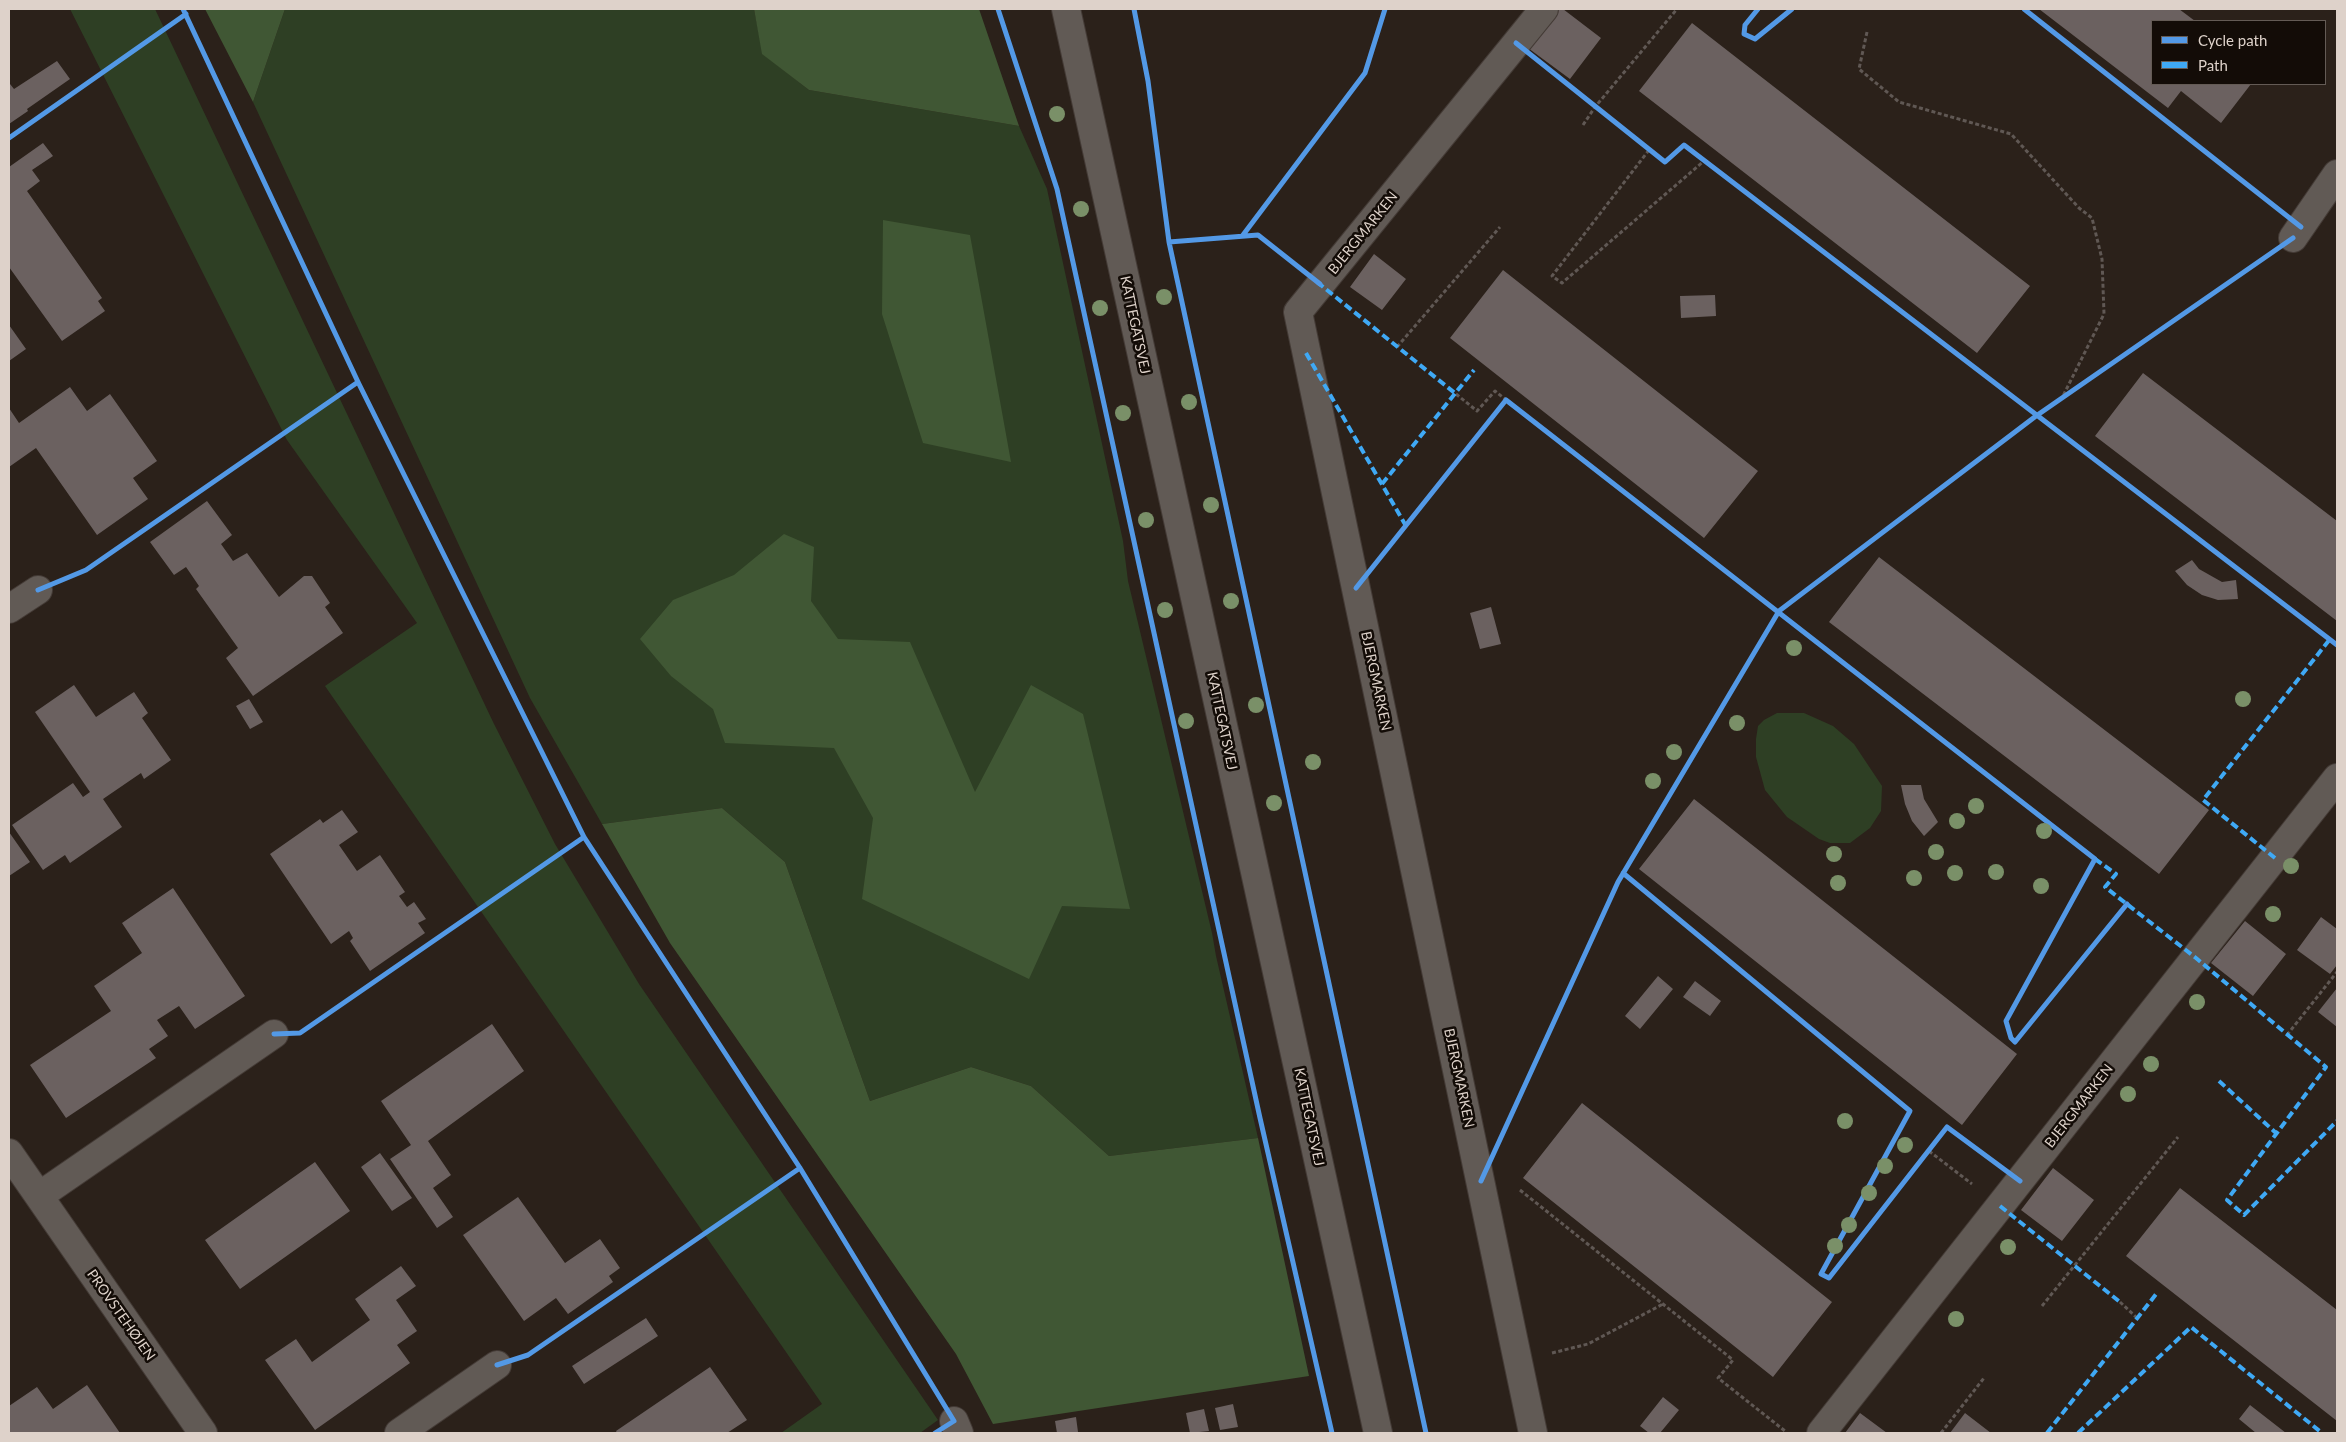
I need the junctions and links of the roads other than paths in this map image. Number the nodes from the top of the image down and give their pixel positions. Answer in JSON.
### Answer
{"nodes":[{"id":1,"x":1066,"y":9,"type":"edge"},
{"id":2,"x":1544,"y":9,"type":"edge"},
{"id":3,"x":2337,"y":174,"type":"edge"},
{"id":4,"x":2293,"y":238,"type":"dead end"},
{"id":5,"x":38,"y":590,"type":"dead end"},
{"id":6,"x":9,"y":609,"type":"edge"},
{"id":7,"x":2337,"y":778,"type":"edge"},
{"id":8,"x":274,"y":1034,"type":"dead end"},
{"id":9,"x":9,"y":1152,"type":"edge"},
{"id":10,"x":39,"y":1196,"type":"junction"},
{"id":11,"x":497,"y":1365,"type":"dead end"},
{"id":12,"x":203,"y":1433,"type":"edge"},
{"id":13,"x":399,"y":1433,"type":"edge"},
{"id":14,"x":1378,"y":1433,"type":"edge"},
{"id":15,"x":1533,"y":1433,"type":"edge"},
{"id":16,"x":1820,"y":1433,"type":"edge"}],
"edges":[{"from":1,"to":14,"type":"street","name":"KATTEGATSVEJ"},
{"from":2,"to":15,"type":"street","name":"BJERGMARKEN"},
{"from":3,"to":4,"type":"street"},
{"from":5,"to":6,"type":"street"},
{"from":7,"to":16,"type":"street","name":"BJERGMARKEN"},
{"from":8,"to":10,"type":"street"},
{"from":9,"to":10,"type":"street","name":"PROVSTEHØJEN"},
{"from":10,"to":12,"type":"street","name":"PROVSTEHØJEN"},
{"from":11,"to":13,"type":"street"}]}
